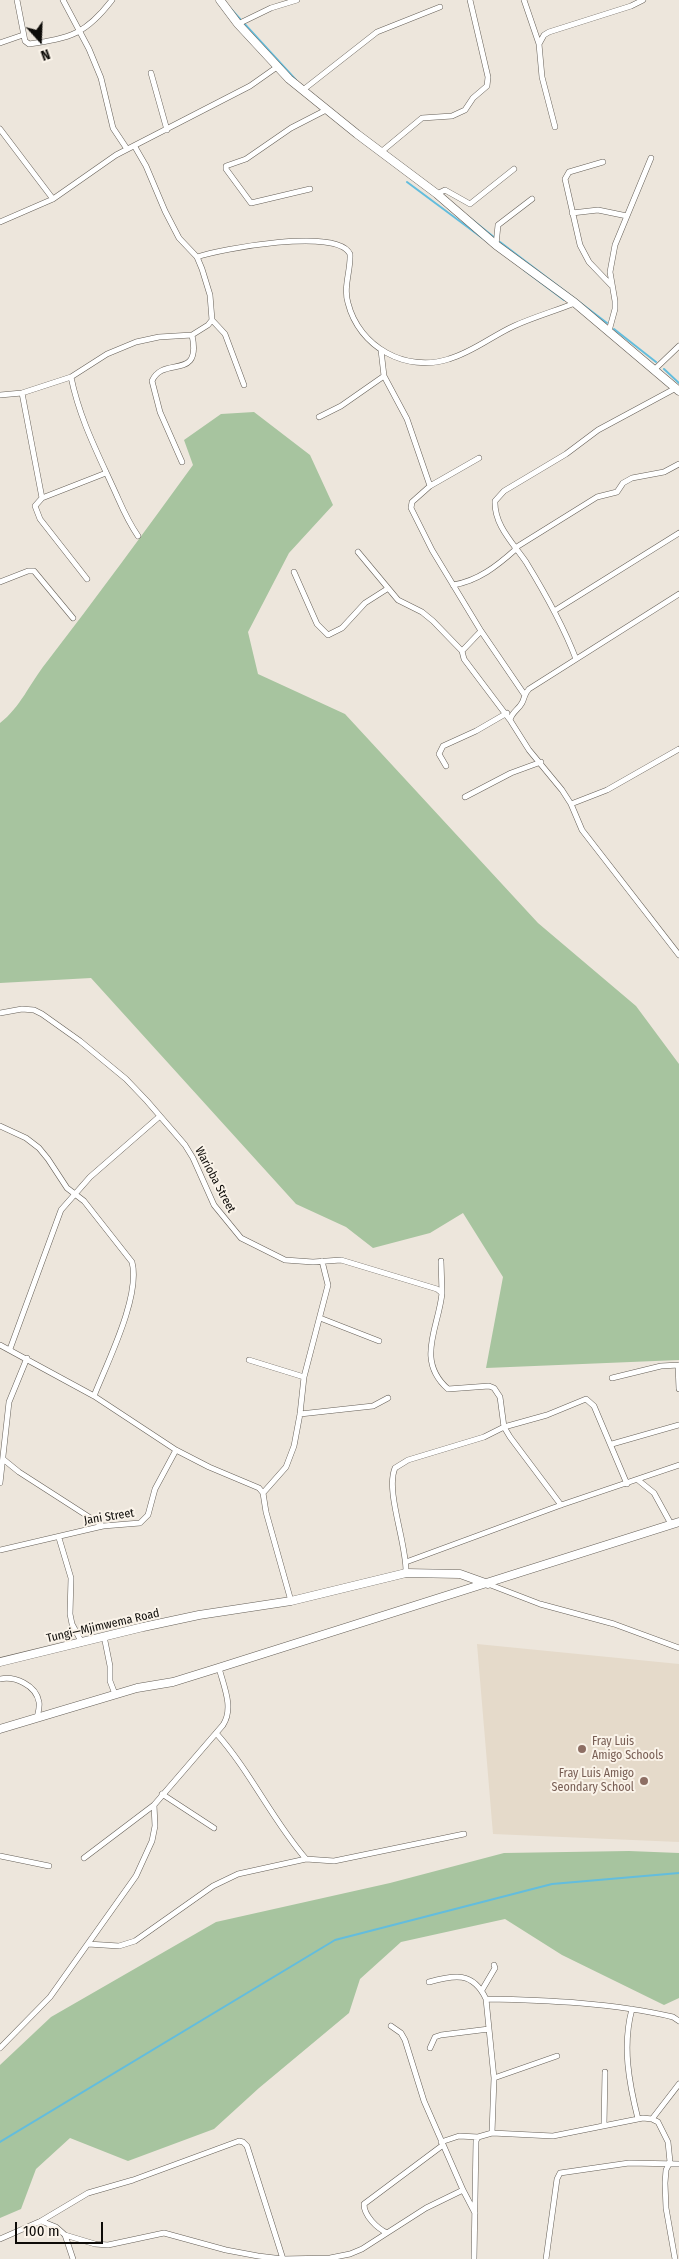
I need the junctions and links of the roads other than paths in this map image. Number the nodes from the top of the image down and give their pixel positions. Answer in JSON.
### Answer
{"nodes":[{"id":1,"x":17,"y":0,"type":"edge"},
{"id":2,"x":63,"y":0,"type":"edge"},
{"id":3,"x":112,"y":0,"type":"edge"},
{"id":4,"x":220,"y":0,"type":"edge"},
{"id":5,"x":297,"y":0,"type":"edge"},
{"id":6,"x":470,"y":0,"type":"edge"},
{"id":7,"x":524,"y":0,"type":"edge"},
{"id":8,"x":643,"y":0,"type":"edge"},
{"id":9,"x":440,"y":8,"type":"dead end"},
{"id":10,"x":238,"y":24,"type":"junction"},
{"id":11,"x":81,"y":32,"type":"junction"},
{"id":12,"x":23,"y":35,"type":"junction"},
{"id":13,"x":0,"y":43,"type":"edge"},
{"id":14,"x":539,"y":44,"type":"junction"},
{"id":15,"x":277,"y":66,"type":"junction"},
{"id":16,"x":152,"y":72,"type":"dead end"},
{"id":17,"x":303,"y":90,"type":"junction"},
{"id":18,"x":326,"y":110,"type":"junction"},
{"id":19,"x":556,"y":127,"type":"dead end"},
{"id":20,"x":0,"y":129,"type":"edge"},
{"id":21,"x":167,"y":130,"type":"junction"},
{"id":22,"x":135,"y":147,"type":"junction"},
{"id":23,"x":127,"y":148,"type":"junction"},
{"id":24,"x":381,"y":152,"type":"junction"},
{"id":25,"x":651,"y":158,"type":"dead end"},
{"id":26,"x":604,"y":162,"type":"dead end"},
{"id":27,"x":514,"y":169,"type":"dead end"},
{"id":28,"x":310,"y":189,"type":"dead end"},
{"id":29,"x":437,"y":194,"type":"junction"},
{"id":30,"x":53,"y":199,"type":"junction"},
{"id":31,"x":532,"y":199,"type":"dead end"},
{"id":32,"x":572,"y":214,"type":"junction"},
{"id":33,"x":627,"y":216,"type":"junction"},
{"id":34,"x":0,"y":222,"type":"edge"},
{"id":35,"x":496,"y":245,"type":"junction"},
{"id":36,"x":197,"y":257,"type":"junction"},
{"id":37,"x":612,"y":285,"type":"junction"},
{"id":38,"x":575,"y":303,"type":"junction"},
{"id":39,"x":212,"y":320,"type":"junction"},
{"id":40,"x":609,"y":331,"type":"junction"},
{"id":41,"x":192,"y":335,"type":"junction"},
{"id":42,"x":679,"y":346,"type":"edge"},
{"id":43,"x":381,"y":350,"type":"junction"},
{"id":44,"x":655,"y":369,"type":"junction"},
{"id":45,"x":384,"y":376,"type":"junction"},
{"id":46,"x":71,"y":377,"type":"junction"},
{"id":47,"x":244,"y":385,"type":"dead end"},
{"id":48,"x":678,"y":389,"type":"edge"},
{"id":49,"x":22,"y":393,"type":"junction"},
{"id":50,"x":0,"y":395,"type":"edge"},
{"id":51,"x":319,"y":417,"type":"dead end"},
{"id":52,"x":479,"y":458,"type":"dead end"},
{"id":53,"x":182,"y":462,"type":"dead end"},
{"id":54,"x":679,"y":464,"type":"edge"},
{"id":55,"x":106,"y":473,"type":"junction"},
{"id":56,"x":430,"y":486,"type":"junction"},
{"id":57,"x":42,"y":498,"type":"junction"},
{"id":58,"x":679,"y":533,"type":"edge"},
{"id":59,"x":138,"y":536,"type":"dead end"},
{"id":60,"x":516,"y":549,"type":"junction"},
{"id":61,"x":358,"y":552,"type":"dead end"},
{"id":62,"x":294,"y":572,"type":"dead end"},
{"id":63,"x":87,"y":579,"type":"dead end"},
{"id":64,"x":0,"y":582,"type":"edge"},
{"id":65,"x":454,"y":585,"type":"junction"},
{"id":66,"x":387,"y":589,"type":"junction"},
{"id":67,"x":679,"y":594,"type":"edge"},
{"id":68,"x":554,"y":610,"type":"junction"},
{"id":69,"x":73,"y":618,"type":"dead end"},
{"id":70,"x":481,"y":631,"type":"junction"},
{"id":71,"x":462,"y":651,"type":"junction"},
{"id":72,"x":576,"y":659,"type":"junction"},
{"id":73,"x":524,"y":694,"type":"junction"},
{"id":74,"x":514,"y":711,"type":"junction"},
{"id":75,"x":506,"y":714,"type":"junction"},
{"id":76,"x":510,"y":720,"type":"junction"},
{"id":77,"x":679,"y":749,"type":"edge"},
{"id":78,"x":541,"y":762,"type":"junction"},
{"id":79,"x":446,"y":766,"type":"dead end"},
{"id":80,"x":465,"y":798,"type":"dead end"},
{"id":81,"x":571,"y":804,"type":"junction"},
{"id":82,"x":679,"y":954,"type":"edge"},
{"id":83,"x":0,"y":1013,"type":"edge"},
{"id":84,"x":160,"y":1116,"type":"junction"},
{"id":85,"x":0,"y":1126,"type":"edge"},
{"id":86,"x":74,"y":1193,"type":"junction"},
{"id":87,"x":322,"y":1261,"type":"junction"},
{"id":88,"x":441,"y":1261,"type":"dead end"},
{"id":89,"x":442,"y":1293,"type":"junction"},
{"id":90,"x":320,"y":1318,"type":"junction"},
{"id":91,"x":379,"y":1341,"type":"dead end"},
{"id":92,"x":0,"y":1345,"type":"edge"},
{"id":93,"x":10,"y":1349,"type":"junction"},
{"id":94,"x":27,"y":1358,"type":"junction"},
{"id":95,"x":249,"y":1360,"type":"dead end"},
{"id":96,"x":678,"y":1365,"type":"edge"},
{"id":97,"x":304,"y":1377,"type":"junction"},
{"id":98,"x":612,"y":1378,"type":"dead end"},
{"id":99,"x":679,"y":1389,"type":"edge"},
{"id":100,"x":94,"y":1396,"type":"junction"},
{"id":101,"x":388,"y":1398,"type":"dead end"},
{"id":102,"x":300,"y":1414,"type":"junction"},
{"id":103,"x":679,"y":1425,"type":"edge"},
{"id":104,"x":504,"y":1428,"type":"junction"},
{"id":105,"x":612,"y":1444,"type":"junction"},
{"id":106,"x":176,"y":1450,"type":"junction"},
{"id":107,"x":4,"y":1458,"type":"junction"},
{"id":108,"x":679,"y":1466,"type":"edge"},
{"id":109,"x":638,"y":1480,"type":"junction"},
{"id":110,"x":0,"y":1483,"type":"edge"},
{"id":111,"x":627,"y":1484,"type":"junction"},
{"id":112,"x":263,"y":1493,"type":"junction"},
{"id":113,"x":561,"y":1505,"type":"junction"},
{"id":114,"x":676,"y":1524,"type":"edge"},
{"id":115,"x":103,"y":1526,"type":"junction"},
{"id":116,"x":59,"y":1538,"type":"junction"},
{"id":117,"x":0,"y":1550,"type":"edge"},
{"id":118,"x":406,"y":1562,"type":"junction"},
{"id":119,"x":406,"y":1573,"type":"junction"},
{"id":120,"x":488,"y":1584,"type":"junction"},
{"id":121,"x":291,"y":1601,"type":"junction"},
{"id":122,"x":104,"y":1636,"type":"junction"},
{"id":123,"x":82,"y":1643,"type":"junction"},
{"id":124,"x":679,"y":1648,"type":"edge"},
{"id":125,"x":0,"y":1662,"type":"edge"},
{"id":126,"x":219,"y":1668,"type":"junction"},
{"id":127,"x":0,"y":1679,"type":"edge"},
{"id":128,"x":115,"y":1694,"type":"junction"},
{"id":129,"x":37,"y":1718,"type":"junction"},
{"id":130,"x":0,"y":1729,"type":"edge"},
{"id":131,"x":216,"y":1733,"type":"junction"},
{"id":132,"x":162,"y":1794,"type":"junction"},
{"id":133,"x":154,"y":1805,"type":"junction"},
{"id":134,"x":214,"y":1828,"type":"dead end"},
{"id":135,"x":464,"y":1834,"type":"dead end"},
{"id":136,"x":0,"y":1856,"type":"edge"},
{"id":137,"x":84,"y":1858,"type":"dead end"},
{"id":138,"x":306,"y":1859,"type":"junction"},
{"id":139,"x":49,"y":1866,"type":"dead end"},
{"id":140,"x":88,"y":1944,"type":"junction"},
{"id":141,"x":494,"y":1965,"type":"dead end"},
{"id":142,"x":429,"y":1982,"type":"dead end"},
{"id":143,"x":482,"y":1990,"type":"junction"},
{"id":144,"x":486,"y":1998,"type":"junction"},
{"id":145,"x":632,"y":2009,"type":"junction"},
{"id":146,"x":679,"y":2021,"type":"edge"},
{"id":147,"x":391,"y":2026,"type":"dead end"},
{"id":148,"x":490,"y":2029,"type":"junction"},
{"id":149,"x":0,"y":2048,"type":"edge"},
{"id":150,"x":430,"y":2048,"type":"dead end"},
{"id":151,"x":557,"y":2056,"type":"dead end"},
{"id":152,"x":605,"y":2072,"type":"dead end"},
{"id":153,"x":494,"y":2078,"type":"junction"},
{"id":154,"x":679,"y":2084,"type":"edge"},
{"id":155,"x":638,"y":2119,"type":"junction"},
{"id":156,"x":652,"y":2119,"type":"junction"},
{"id":157,"x":604,"y":2125,"type":"junction"},
{"id":158,"x":492,"y":2133,"type":"junction"},
{"id":159,"x":478,"y":2137,"type":"junction"},
{"id":160,"x":442,"y":2144,"type":"junction"},
{"id":161,"x":670,"y":2162,"type":"junction"},
{"id":162,"x":679,"y":2164,"type":"edge"},
{"id":163,"x":463,"y":2190,"type":"junction"},
{"id":164,"x":475,"y":2213,"type":"junction"},
{"id":165,"x":42,"y":2221,"type":"junction"},
{"id":166,"x":387,"y":2233,"type":"junction"},
{"id":167,"x":65,"y":2235,"type":"junction"},
{"id":168,"x":0,"y":2238,"type":"edge"},
{"id":169,"x":679,"y":2242,"type":"edge"},
{"id":170,"x":672,"y":2243,"type":"junction"},
{"id":171,"x":73,"y":2259,"type":"edge"},
{"id":172,"x":283,"y":2259,"type":"edge"},
{"id":173,"x":474,"y":2259,"type":"edge"},
{"id":174,"x":546,"y":2259,"type":"edge"},
{"id":175,"x":675,"y":2259,"type":"edge"}],
"edges":[{"from":1,"to":12,"type":"street"},
{"from":2,"to":11,"type":"street"},
{"from":3,"to":11,"type":"street"},
{"from":4,"to":10,"type":"street"},
{"from":5,"to":10,"type":"street"},
{"from":6,"to":24,"type":"street"},
{"from":7,"to":14,"type":"street"},
{"from":8,"to":14,"type":"street"},
{"from":9,"to":17,"type":"street"},
{"from":10,"to":15,"type":"street"},
{"from":11,"to":12,"type":"street"},
{"from":11,"to":23,"type":"street"},
{"from":12,"to":13,"type":"street"},
{"from":14,"to":19,"type":"street"},
{"from":15,"to":17,"type":"street"},
{"from":15,"to":21,"type":"street"},
{"from":16,"to":21,"type":"street"},
{"from":17,"to":18,"type":"street"},
{"from":18,"to":24,"type":"street"},
{"from":18,"to":28,"type":"street"},
{"from":20,"to":30,"type":"street"},
{"from":21,"to":22,"type":"street"},
{"from":22,"to":23,"type":"street"},
{"from":22,"to":36,"type":"street"},
{"from":23,"to":30,"type":"street"},
{"from":24,"to":29,"type":"street"},
{"from":25,"to":33,"type":"street"},
{"from":26,"to":32,"type":"street"},
{"from":27,"to":29,"type":"street"},
{"from":29,"to":35,"type":"street"},
{"from":30,"to":34,"type":"street"},
{"from":31,"to":35,"type":"street"},
{"from":32,"to":33,"type":"street"},
{"from":32,"to":37,"type":"street"},
{"from":33,"to":37,"type":"street"},
{"from":35,"to":38,"type":"street"},
{"from":36,"to":39,"type":"street"},
{"from":36,"to":43,"type":"street"},
{"from":37,"to":40,"type":"street"},
{"from":38,"to":40,"type":"street"},
{"from":38,"to":43,"type":"street"},
{"from":39,"to":41,"type":"street"},
{"from":39,"to":47,"type":"street"},
{"from":40,"to":44,"type":"street"},
{"from":41,"to":46,"type":"street"},
{"from":41,"to":53,"type":"street"},
{"from":42,"to":44,"type":"street"},
{"from":43,"to":45,"type":"street"},
{"from":44,"to":48,"type":"street"},
{"from":45,"to":51,"type":"street"},
{"from":45,"to":56,"type":"street"},
{"from":46,"to":49,"type":"street"},
{"from":46,"to":55,"type":"street"},
{"from":48,"to":60,"type":"street"},
{"from":49,"to":50,"type":"street"},
{"from":49,"to":57,"type":"street"},
{"from":52,"to":56,"type":"street"},
{"from":54,"to":60,"type":"street"},
{"from":55,"to":57,"type":"street"},
{"from":55,"to":59,"type":"street"},
{"from":56,"to":65,"type":"street"},
{"from":57,"to":63,"type":"street"},
{"from":58,"to":68,"type":"street"},
{"from":60,"to":65,"type":"street"},
{"from":60,"to":68,"type":"street"},
{"from":61,"to":66,"type":"street"},
{"from":62,"to":66,"type":"street"},
{"from":64,"to":69,"type":"street"},
{"from":65,"to":70,"type":"street"},
{"from":66,"to":71,"type":"street"},
{"from":67,"to":72,"type":"street"},
{"from":68,"to":72,"type":"street"},
{"from":70,"to":71,"type":"street"},
{"from":70,"to":73,"type":"street"},
{"from":71,"to":75,"type":"street"},
{"from":72,"to":73,"type":"street"},
{"from":73,"to":74,"type":"street"},
{"from":74,"to":75,"type":"street"},
{"from":74,"to":76,"type":"street"},
{"from":75,"to":76,"type":"street"},
{"from":75,"to":79,"type":"street"},
{"from":76,"to":78,"type":"street"},
{"from":77,"to":81,"type":"street"},
{"from":78,"to":80,"type":"street"},
{"from":78,"to":81,"type":"street"},
{"from":81,"to":82,"type":"street"},
{"from":83,"to":84,"type":"street","name":"Warioba Street"},
{"from":84,"to":86,"type":"street"},
{"from":84,"to":87,"type":"street","name":"Warioba Street"},
{"from":85,"to":86,"type":"street"},
{"from":86,"to":93,"type":"street"},
{"from":86,"to":100,"type":"street"},
{"from":87,"to":89,"type":"street","name":"Warioba Street"},
{"from":87,"to":90,"type":"street"},
{"from":88,"to":89,"type":"street"},
{"from":89,"to":104,"type":"street"},
{"from":90,"to":91,"type":"street"},
{"from":90,"to":97,"type":"street"},
{"from":92,"to":93,"type":"street"},
{"from":93,"to":94,"type":"street"},
{"from":94,"to":100,"type":"street"},
{"from":94,"to":107,"type":"street"},
{"from":95,"to":97,"type":"street"},
{"from":96,"to":98,"type":"street"},
{"from":96,"to":99,"type":"street"},
{"from":97,"to":102,"type":"street"},
{"from":100,"to":106,"type":"street"},
{"from":101,"to":102,"type":"street"},
{"from":102,"to":112,"type":"street"},
{"from":103,"to":105,"type":"street"},
{"from":104,"to":105,"type":"street"},
{"from":104,"to":113,"type":"street"},
{"from":104,"to":118,"type":"street"},
{"from":105,"to":111,"type":"street"},
{"from":106,"to":112,"type":"street"},
{"from":106,"to":115,"type":"street","name":"Jani Street"},
{"from":107,"to":110,"type":"street"},
{"from":107,"to":115,"type":"street"},
{"from":108,"to":109,"type":"street"},
{"from":109,"to":111,"type":"street"},
{"from":109,"to":114,"type":"street"},
{"from":111,"to":113,"type":"street"},
{"from":112,"to":121,"type":"street"},
{"from":113,"to":118,"type":"street"},
{"from":114,"to":120,"type":"street"},
{"from":115,"to":116,"type":"street","name":"Jani Street"},
{"from":116,"to":117,"type":"street","name":"Jani Street"},
{"from":116,"to":123,"type":"street"},
{"from":118,"to":119,"type":"street"},
{"from":119,"to":120,"type":"street","name":"Tungi—Mjimwema Road"},
{"from":119,"to":121,"type":"street","name":"Tungi—Mjimwema Road"},
{"from":120,"to":124,"type":"street"},
{"from":120,"to":126,"type":"street"},
{"from":121,"to":122,"type":"street","name":"Tungi—Mjimwema Road"},
{"from":122,"to":123,"type":"street","name":"Tungi—Mjimwema Road"},
{"from":122,"to":128,"type":"street"},
{"from":123,"to":125,"type":"street","name":"Tungi—Mjimwema Road"},
{"from":126,"to":128,"type":"street"},
{"from":126,"to":131,"type":"street"},
{"from":127,"to":129,"type":"street"},
{"from":128,"to":129,"type":"street"},
{"from":129,"to":130,"type":"street"},
{"from":131,"to":132,"type":"street"},
{"from":131,"to":138,"type":"street"},
{"from":132,"to":133,"type":"street"},
{"from":132,"to":134,"type":"street"},
{"from":133,"to":137,"type":"street"},
{"from":133,"to":140,"type":"street"},
{"from":135,"to":138,"type":"street"},
{"from":136,"to":139,"type":"street"},
{"from":138,"to":140,"type":"street"},
{"from":140,"to":149,"type":"street"},
{"from":141,"to":143,"type":"street"},
{"from":142,"to":143,"type":"street"},
{"from":143,"to":144,"type":"street"},
{"from":144,"to":145,"type":"street"},
{"from":144,"to":148,"type":"street"},
{"from":145,"to":146,"type":"street"},
{"from":145,"to":155,"type":"street"},
{"from":147,"to":160,"type":"street"},
{"from":148,"to":150,"type":"street"},
{"from":148,"to":153,"type":"street"},
{"from":151,"to":153,"type":"street"},
{"from":152,"to":157,"type":"street"},
{"from":153,"to":158,"type":"street"},
{"from":154,"to":156,"type":"street"},
{"from":155,"to":156,"type":"street"},
{"from":155,"to":157,"type":"street"},
{"from":156,"to":161,"type":"street"},
{"from":157,"to":158,"type":"street"},
{"from":158,"to":159,"type":"street"},
{"from":159,"to":160,"type":"street"},
{"from":159,"to":164,"type":"street"},
{"from":160,"to":163,"type":"street"},
{"from":160,"to":166,"type":"street"},
{"from":161,"to":162,"type":"street"},
{"from":161,"to":170,"type":"street"},
{"from":161,"to":174,"type":"street"},
{"from":163,"to":164,"type":"street"},
{"from":163,"to":166,"type":"street"},
{"from":164,"to":173,"type":"street"},
{"from":165,"to":167,"type":"street"},
{"from":165,"to":168,"type":"street"},
{"from":165,"to":172,"type":"street"},
{"from":166,"to":172,"type":"street"},
{"from":167,"to":171,"type":"street"},
{"from":167,"to":172,"type":"street"},
{"from":169,"to":170,"type":"street"},
{"from":170,"to":175,"type":"street"}]}
